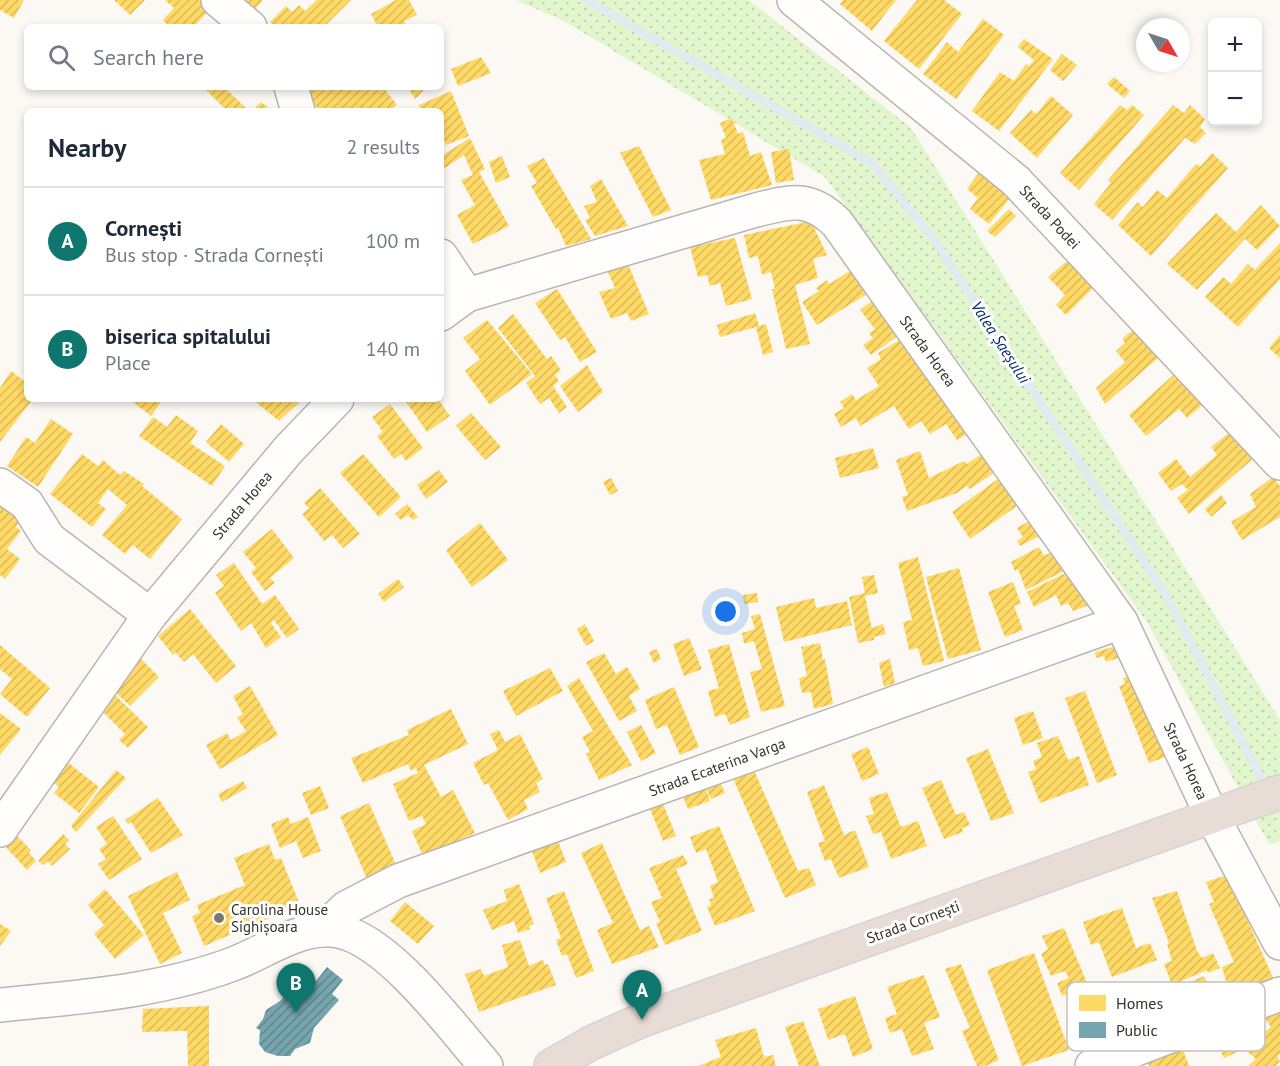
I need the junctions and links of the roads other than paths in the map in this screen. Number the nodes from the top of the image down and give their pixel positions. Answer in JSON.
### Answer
{"nodes":[{"id":1,"x":218,"y":0,"type":"edge"},
{"id":2,"x":794,"y":0,"type":"edge"},
{"id":3,"x":246,"y":24,"type":"edge"},
{"id":4,"x":292,"y":90,"type":"edge"},
{"id":5,"x":297,"y":108,"type":"edge"},
{"id":6,"x":444,"y":267,"type":"edge"},
{"id":7,"x":454,"y":304,"type":"edge"},
{"id":8,"x":334,"y":402,"type":"edge"},
{"id":9,"x":1280,"y":463,"type":"edge"},
{"id":10,"x":0,"y":485,"type":"edge"},
{"id":11,"x":150,"y":615,"type":"junction"},
{"id":12,"x":1121,"y":622,"type":"junction"},
{"id":13,"x":1280,"y":792,"type":"edge"},
{"id":14,"x":1219,"y":814,"type":"junction"},
{"id":15,"x":0,"y":830,"type":"edge"},
{"id":16,"x":323,"y":930,"type":"junction"},
{"id":17,"x":1280,"y":943,"type":"edge"},
{"id":18,"x":1280,"y":994,"type":"edge"},
{"id":19,"x":1265,"y":1000,"type":"edge"},
{"id":20,"x":0,"y":1005,"type":"edge"},
{"id":21,"x":1131,"y":1051,"type":"edge"},
{"id":22,"x":486,"y":1066,"type":"edge"},
{"id":23,"x":552,"y":1066,"type":"edge"},
{"id":24,"x":1092,"y":1066,"type":"edge"}],
"edges":[{"from":1,"to":3,"type":"street"},
{"from":2,"to":9,"type":"street","name":"Strada Podei"},
{"from":4,"to":5,"type":"street"},
{"from":6,"to":7,"type":"street","name":"Strada Horea"},
{"from":7,"to":12,"type":"street","name":"Strada Horea"},
{"from":8,"to":11,"type":"street","name":"Strada Horea"},
{"from":10,"to":11,"type":"street"},
{"from":11,"to":15,"type":"street","name":"Strada Horea"},
{"from":12,"to":14,"type":"street","name":"Strada Horea"},
{"from":12,"to":16,"type":"street","name":"Strada Ecaterina Varga"},
{"from":13,"to":14,"type":"highway","name":"Strada Cornești"},
{"from":14,"to":17,"type":"street","name":"Strada Horea"},
{"from":14,"to":23,"type":"highway","name":"Strada Cornești"},
{"from":16,"to":20,"type":"street","name":"Strada Ecaterina Varga"},
{"from":16,"to":22,"type":"street","name":"Strada Ecaterina Varga"},
{"from":18,"to":19,"type":"street"},
{"from":21,"to":24,"type":"street"}]}
